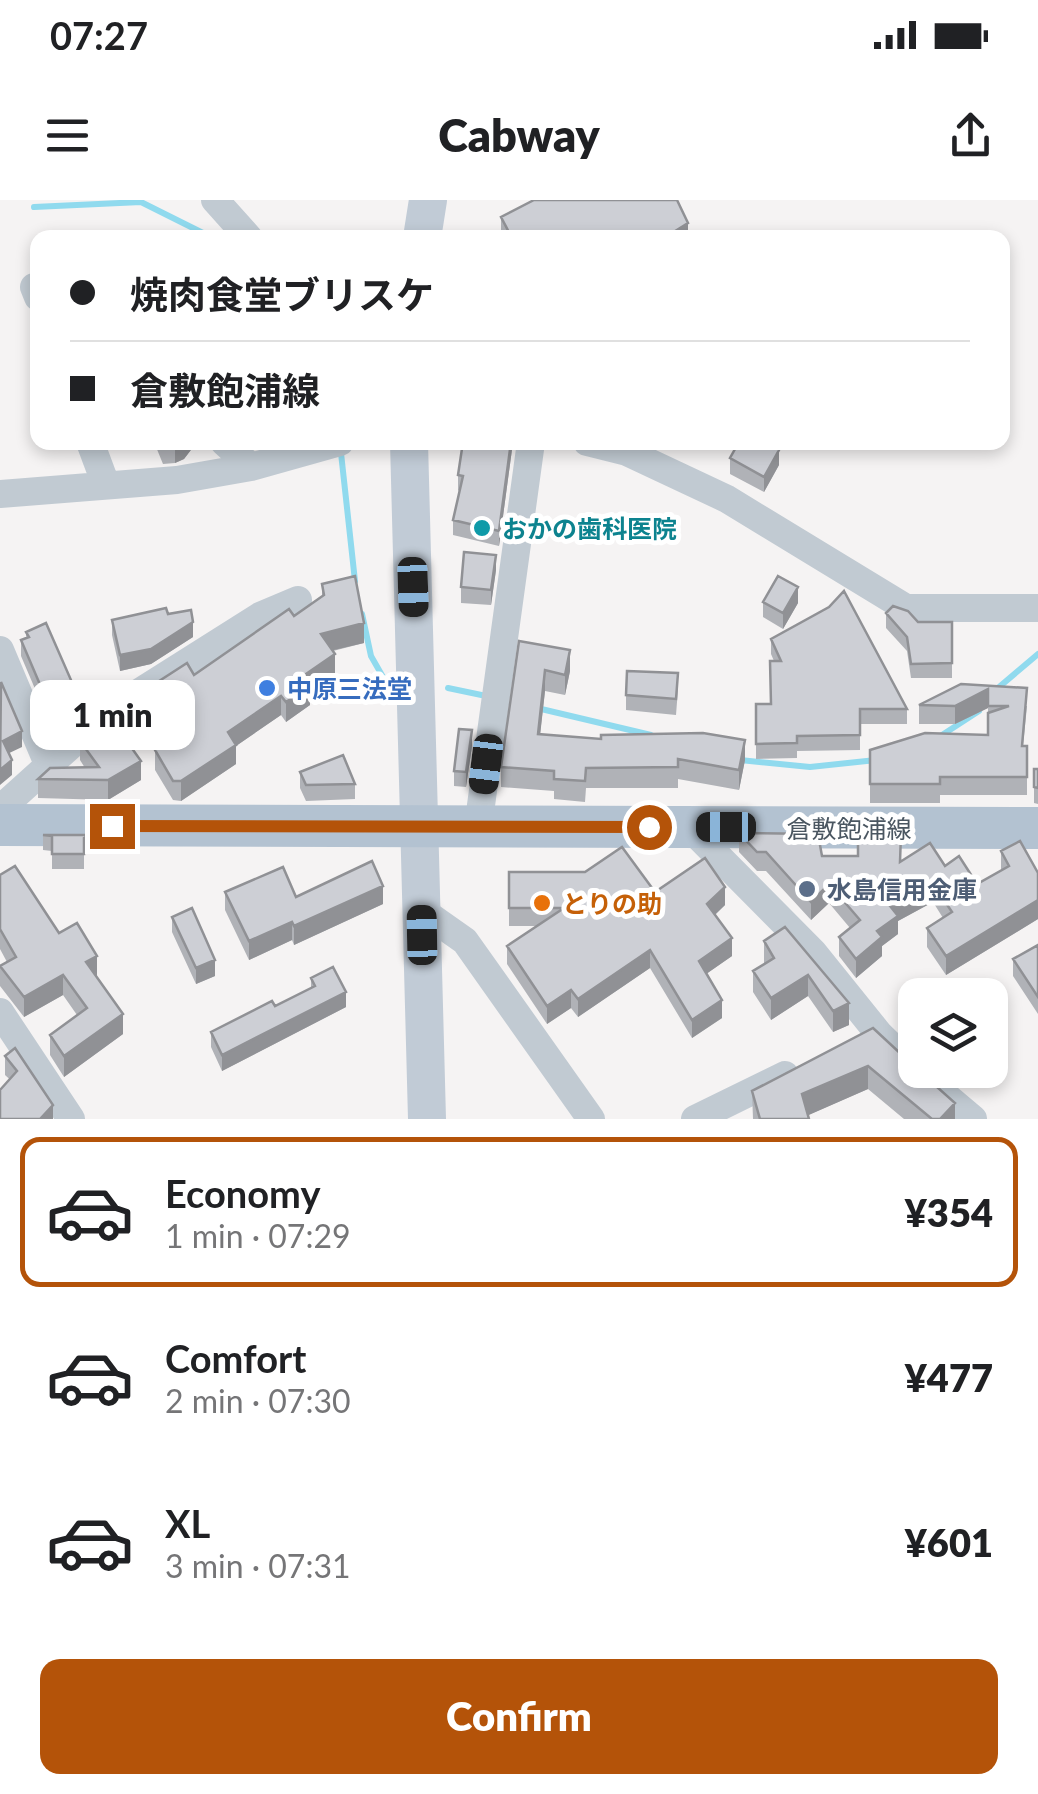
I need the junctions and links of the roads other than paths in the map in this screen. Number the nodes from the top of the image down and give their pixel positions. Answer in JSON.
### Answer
{"nodes":[{"id":1,"x":428,"y":200,"type":"edge"},
{"id":2,"x":213,"y":201,"type":"edge"},
{"id":3,"x":241,"y":230,"type":"edge"},
{"id":4,"x":423,"y":230,"type":"edge"},
{"id":5,"x":93,"y":450,"type":"edge"},
{"id":6,"x":233,"y":450,"type":"edge"},
{"id":7,"x":312,"y":450,"type":"edge"},
{"id":8,"x":409,"y":450,"type":"edge"},
{"id":9,"x":530,"y":450,"type":"edge"},
{"id":10,"x":620,"y":450,"type":"edge"},
{"id":11,"x":251,"y":467,"type":"junction"},
{"id":12,"x":106,"y":485,"type":"junction"},
{"id":13,"x":0,"y":494,"type":"edge"},
{"id":14,"x":298,"y":600,"type":"dead end"},
{"id":15,"x":1038,"y":608,"type":"edge"},
{"id":16,"x":0,"y":650,"type":"edge"},
{"id":17,"x":48,"y":764,"type":"junction"},
{"id":18,"x":0,"y":809,"type":"edge"},
{"id":19,"x":0,"y":826,"type":"edge"},
{"id":20,"x":419,"y":827,"type":"junction"},
{"id":21,"x":478,"y":827,"type":"junction"},
{"id":22,"x":689,"y":827,"type":"junction"},
{"id":23,"x":1038,"y":828,"type":"edge"},
{"id":24,"x":422,"y":910,"type":"junction"},
{"id":25,"x":0,"y":1012,"type":"edge"},
{"id":26,"x":876,"y":1031,"type":"junction"},
{"id":27,"x":844,"y":1047,"type":"edge"},
{"id":28,"x":898,"y":1052,"type":"edge"},
{"id":29,"x":810,"y":1063,"type":"edge"},
{"id":30,"x":938,"y":1088,"type":"edge"},
{"id":31,"x":71,"y":1119,"type":"edge"},
{"id":32,"x":426,"y":1119,"type":"edge"},
{"id":33,"x":592,"y":1119,"type":"edge"},
{"id":34,"x":695,"y":1119,"type":"edge"},
{"id":35,"x":974,"y":1119,"type":"edge"}],
"edges":[{"from":1,"to":4,"type":"street"},
{"from":2,"to":3,"type":"street"},
{"from":5,"to":12,"type":"street"},
{"from":6,"to":11,"type":"street"},
{"from":7,"to":11,"type":"street"},
{"from":8,"to":20,"type":"street"},
{"from":9,"to":21,"type":"street"},
{"from":10,"to":15,"type":"street"},
{"from":11,"to":12,"type":"street"},
{"from":12,"to":13,"type":"street"},
{"from":14,"to":17,"type":"street"},
{"from":16,"to":17,"type":"street"},
{"from":17,"to":18,"type":"street"},
{"from":19,"to":20,"type":"main road","name":"倉敷飽浦線"},
{"from":20,"to":21,"type":"main road","name":"倉敷飽浦線"},
{"from":20,"to":24,"type":"street"},
{"from":21,"to":22,"type":"main road","name":"倉敷飽浦線"},
{"from":22,"to":23,"type":"main road","name":"倉敷飽浦線"},
{"from":22,"to":26,"type":"street"},
{"from":24,"to":32,"type":"street"},
{"from":24,"to":33,"type":"street"},
{"from":25,"to":31,"type":"street"},
{"from":26,"to":27,"type":"street"},
{"from":26,"to":28,"type":"street"},
{"from":29,"to":34,"type":"street"},
{"from":30,"to":35,"type":"street"}]}
